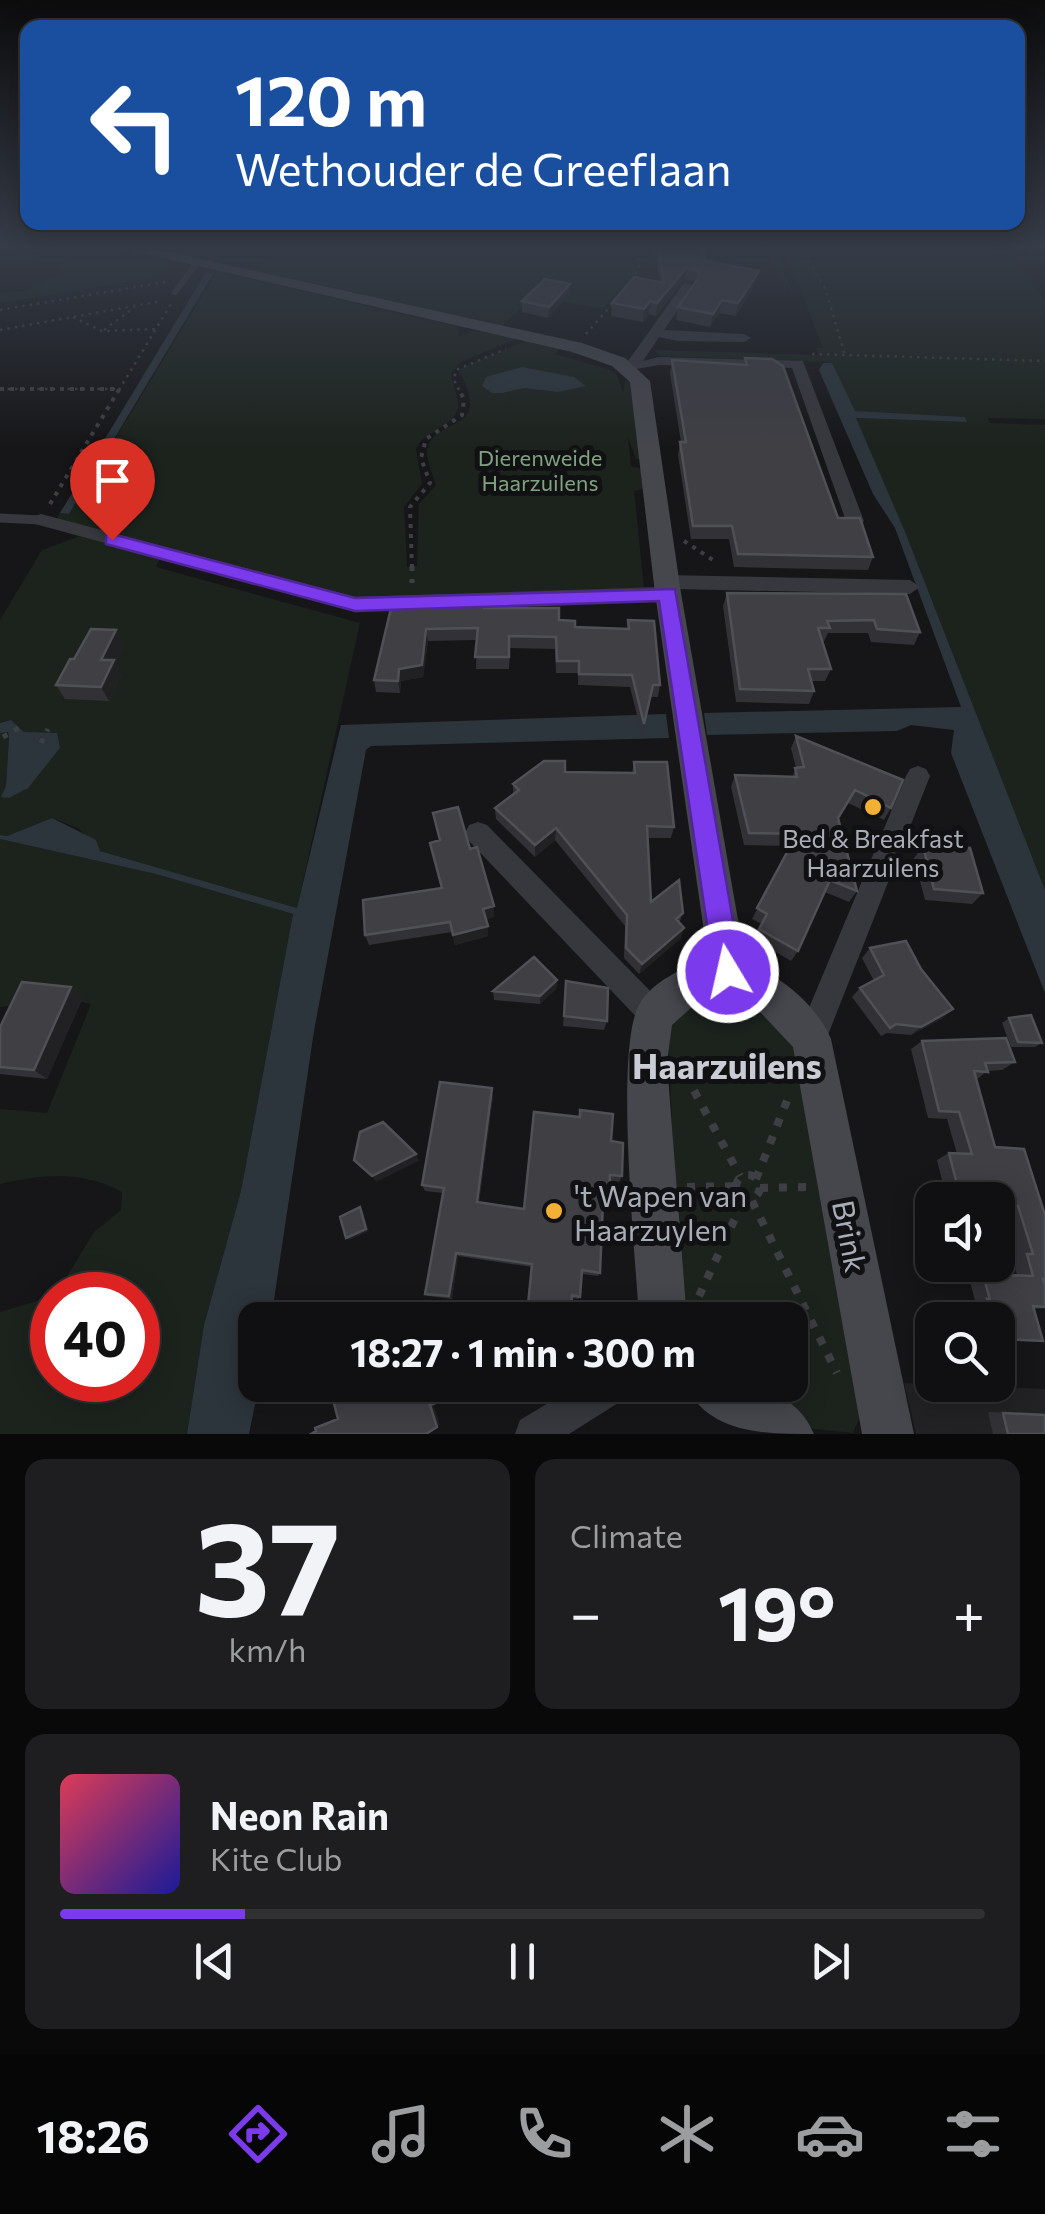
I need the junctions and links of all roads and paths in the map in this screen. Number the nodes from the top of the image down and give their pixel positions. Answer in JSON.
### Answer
{"nodes":[{"id":1,"x":84,"y":315,"type":"edge"},
{"id":2,"x":124,"y":315,"type":"edge"},
{"id":3,"x":165,"y":315,"type":"edge"},
{"id":4,"x":426,"y":315,"type":"edge"},
{"id":5,"x":603,"y":315,"type":"edge"},
{"id":6,"x":668,"y":315,"type":"edge"},
{"id":7,"x":833,"y":315,"type":"edge"},
{"id":8,"x":73,"y":317,"type":"junction"},
{"id":9,"x":156,"y":329,"type":"junction"},
{"id":10,"x":0,"y":330,"type":"edge"},
{"id":11,"x":102,"y":330,"type":"junction"},
{"id":12,"x":656,"y":332,"type":"junction"},
{"id":13,"x":525,"y":337,"type":"junction"},
{"id":14,"x":744,"y":338,"type":"dead end"},
{"id":15,"x":574,"y":348,"type":"junction"},
{"id":16,"x":802,"y":354,"type":"dead end"},
{"id":17,"x":845,"y":355,"type":"junction"},
{"id":18,"x":1045,"y":361,"type":"edge"},
{"id":19,"x":630,"y":368,"type":"junction"},
{"id":20,"x":0,"y":388,"type":"edge"},
{"id":21,"x":120,"y":389,"type":"junction"},
{"id":22,"x":0,"y":518,"type":"edge"},
{"id":23,"x":41,"y":520,"type":"junction"},
{"id":24,"x":855,"y":521,"type":"edge"},
{"id":25,"x":661,"y":540,"type":"junction"},
{"id":26,"x":412,"y":567,"type":"dead end"},
{"id":27,"x":746,"y":584,"type":"junction"},
{"id":28,"x":910,"y":587,"type":"dead end"},
{"id":29,"x":667,"y":588,"type":"junction"},
{"id":30,"x":22,"y":726,"type":"dead end"},
{"id":31,"x":48,"y":728,"type":"dead end"},
{"id":32,"x":3,"y":737,"type":"dead end"},
{"id":33,"x":41,"y":743,"type":"dead end"},
{"id":34,"x":918,"y":776,"type":"dead end"},
{"id":35,"x":478,"y":833,"type":"dead end"},
{"id":36,"x":728,"y":972,"type":"junction"},
{"id":37,"x":654,"y":1015,"type":"junction"},
{"id":38,"x":811,"y":1038,"type":"junction"},
{"id":39,"x":680,"y":1064,"type":"dead end"},
{"id":40,"x":790,"y":1091,"type":"dead end"},
{"id":41,"x":740,"y":1176,"type":"junction"},
{"id":42,"x":758,"y":1183,"type":"junction"},
{"id":43,"x":736,"y":1186,"type":"junction"},
{"id":44,"x":841,"y":1186,"type":"junction"},
{"id":45,"x":654,"y":1188,"type":"junction"},
{"id":46,"x":748,"y":1200,"type":"junction"},
{"id":47,"x":677,"y":1302,"type":"edge"},
{"id":48,"x":685,"y":1302,"type":"edge"},
{"id":49,"x":840,"y":1380,"type":"dead end"},
{"id":50,"x":586,"y":1402,"type":"edge"},
{"id":51,"x":738,"y":1402,"type":"edge"},
{"id":52,"x":534,"y":1434,"type":"edge"},
{"id":53,"x":788,"y":1434,"type":"edge"},
{"id":54,"x":888,"y":1434,"type":"edge"}],
"edges":[{"from":1,"to":8,"type":"path"},
{"from":2,"to":11,"type":"path"},
{"from":3,"to":9,"type":"path"},
{"from":4,"to":13,"type":"street"},
{"from":5,"to":15,"type":"path"},
{"from":6,"to":12,"type":"street"},
{"from":7,"to":17,"type":"path"},
{"from":8,"to":10,"type":"path"},
{"from":8,"to":11,"type":"path"},
{"from":9,"to":11,"type":"path"},
{"from":9,"to":21,"type":"path"},
{"from":12,"to":14,"type":"street"},
{"from":12,"to":19,"type":"street"},
{"from":13,"to":15,"type":"street"},
{"from":13,"to":26,"type":"path"},
{"from":15,"to":19,"type":"street"},
{"from":16,"to":17,"type":"path"},
{"from":17,"to":18,"type":"path"},
{"from":19,"to":24,"type":"street"},
{"from":19,"to":25,"type":"street"},
{"from":20,"to":21,"type":"path"},
{"from":21,"to":23,"type":"path"},
{"from":22,"to":23,"type":"lane"},
{"from":23,"to":29,"type":"street"},
{"from":25,"to":27,"type":"path"},
{"from":25,"to":29,"type":"street"},
{"from":27,"to":28,"type":"street"},
{"from":27,"to":29,"type":"street"},
{"from":29,"to":36,"type":"street"},
{"from":30,"to":32,"type":"path"},
{"from":31,"to":33,"type":"path"},
{"from":34,"to":38,"type":"street"},
{"from":35,"to":37,"type":"street"},
{"from":36,"to":37,"type":"street"},
{"from":36,"to":38,"type":"street","name":"Brink"},
{"from":37,"to":45,"type":"street"},
{"from":38,"to":44,"type":"street","name":"Brink"},
{"from":39,"to":41,"type":"path"},
{"from":40,"to":42,"type":"path"},
{"from":41,"to":42,"type":"path"},
{"from":41,"to":43,"type":"path"},
{"from":42,"to":44,"type":"path"},
{"from":42,"to":46,"type":"path"},
{"from":43,"to":45,"type":"path"},
{"from":43,"to":46,"type":"path"},
{"from":44,"to":54,"type":"street","name":"Brink"},
{"from":45,"to":47,"type":"street"},
{"from":46,"to":48,"type":"path"},
{"from":46,"to":49,"type":"path"},
{"from":50,"to":52,"type":"street"},
{"from":51,"to":53,"type":"street"}]}
